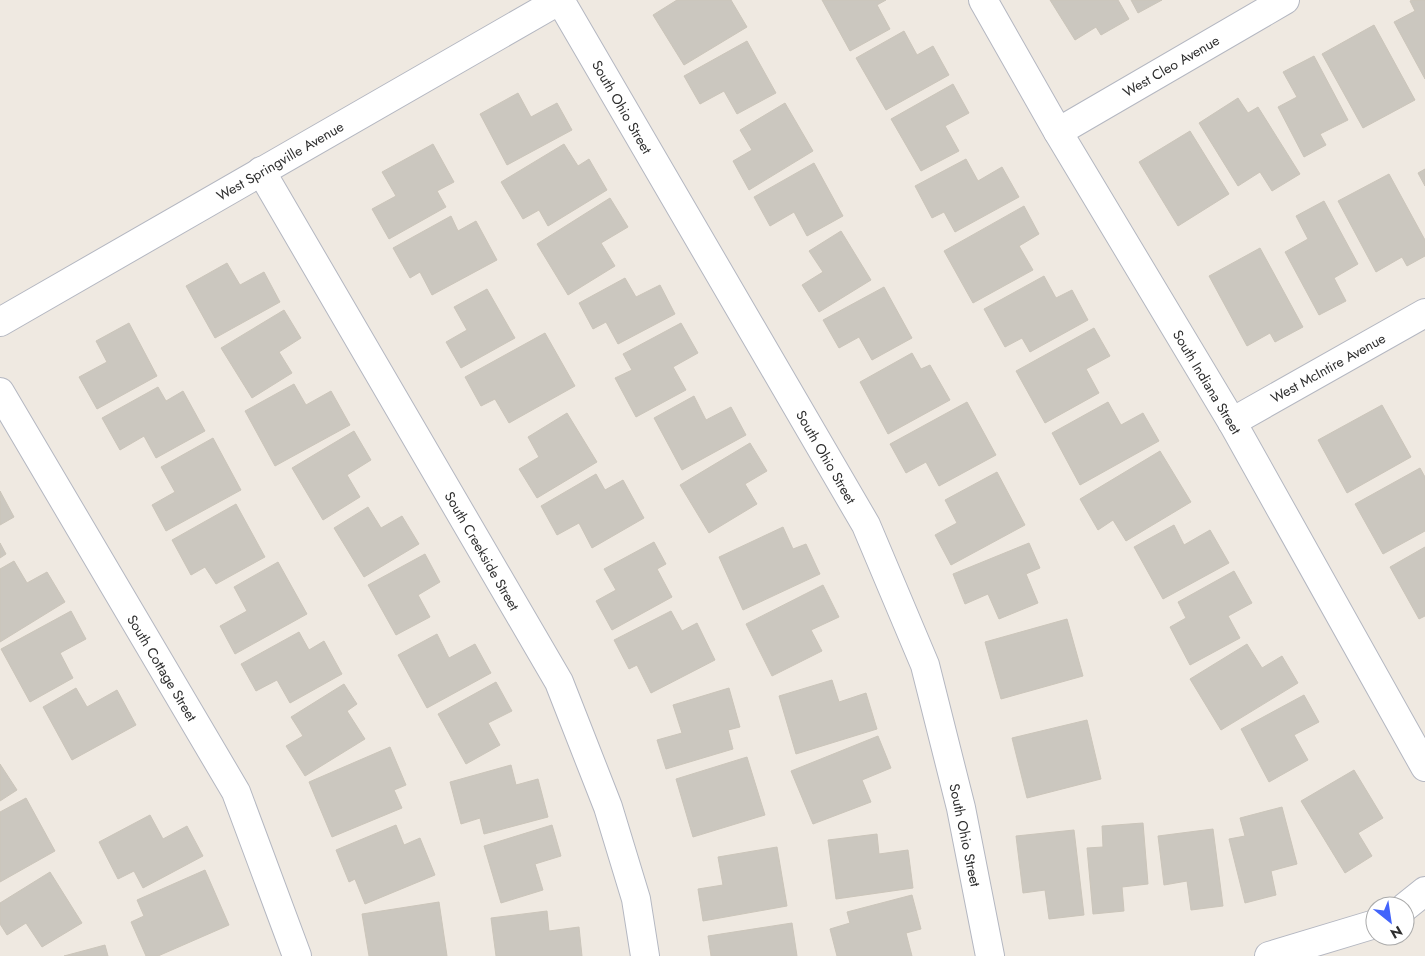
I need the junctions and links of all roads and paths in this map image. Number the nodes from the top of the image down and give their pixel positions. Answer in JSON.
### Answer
{"nodes":[{"id":1,"x":560,"y":0,"type":"edge"},
{"id":2,"x":983,"y":0,"type":"edge"},
{"id":3,"x":1285,"y":0,"type":"edge"},
{"id":4,"x":1058,"y":132,"type":"junction"},
{"id":5,"x":262,"y":171,"type":"junction"},
{"id":6,"x":1425,"y":313,"type":"edge"},
{"id":7,"x":0,"y":322,"type":"edge"},
{"id":8,"x":0,"y":392,"type":"edge"},
{"id":9,"x":1232,"y":422,"type":"junction"},
{"id":10,"x":1425,"y":767,"type":"edge"},
{"id":11,"x":1425,"y":891,"type":"edge"},
{"id":12,"x":1415,"y":899,"type":"edge"},
{"id":13,"x":1365,"y":927,"type":"edge"},
{"id":14,"x":297,"y":956,"type":"edge"},
{"id":15,"x":645,"y":956,"type":"edge"},
{"id":16,"x":990,"y":956,"type":"edge"},
{"id":17,"x":1269,"y":956,"type":"edge"}],
"edges":[{"from":1,"to":5,"type":"street","name":"West Springville Avenue"},
{"from":1,"to":16,"type":"street","name":"South Ohio Street"},
{"from":2,"to":4,"type":"street","name":"South Indiana Street"},
{"from":3,"to":4,"type":"street","name":"West Cleo Avenue"},
{"from":4,"to":9,"type":"street","name":"South Indiana Street"},
{"from":5,"to":7,"type":"street","name":"West Springville Avenue"},
{"from":5,"to":15,"type":"street","name":"South Creekside Street"},
{"from":6,"to":9,"type":"street","name":"West McIntire Avenue"},
{"from":8,"to":14,"type":"street","name":"South Cottage Street"},
{"from":9,"to":10,"type":"street","name":"South Indiana Street"},
{"from":11,"to":12,"type":"street"},
{"from":13,"to":17,"type":"street"}]}
